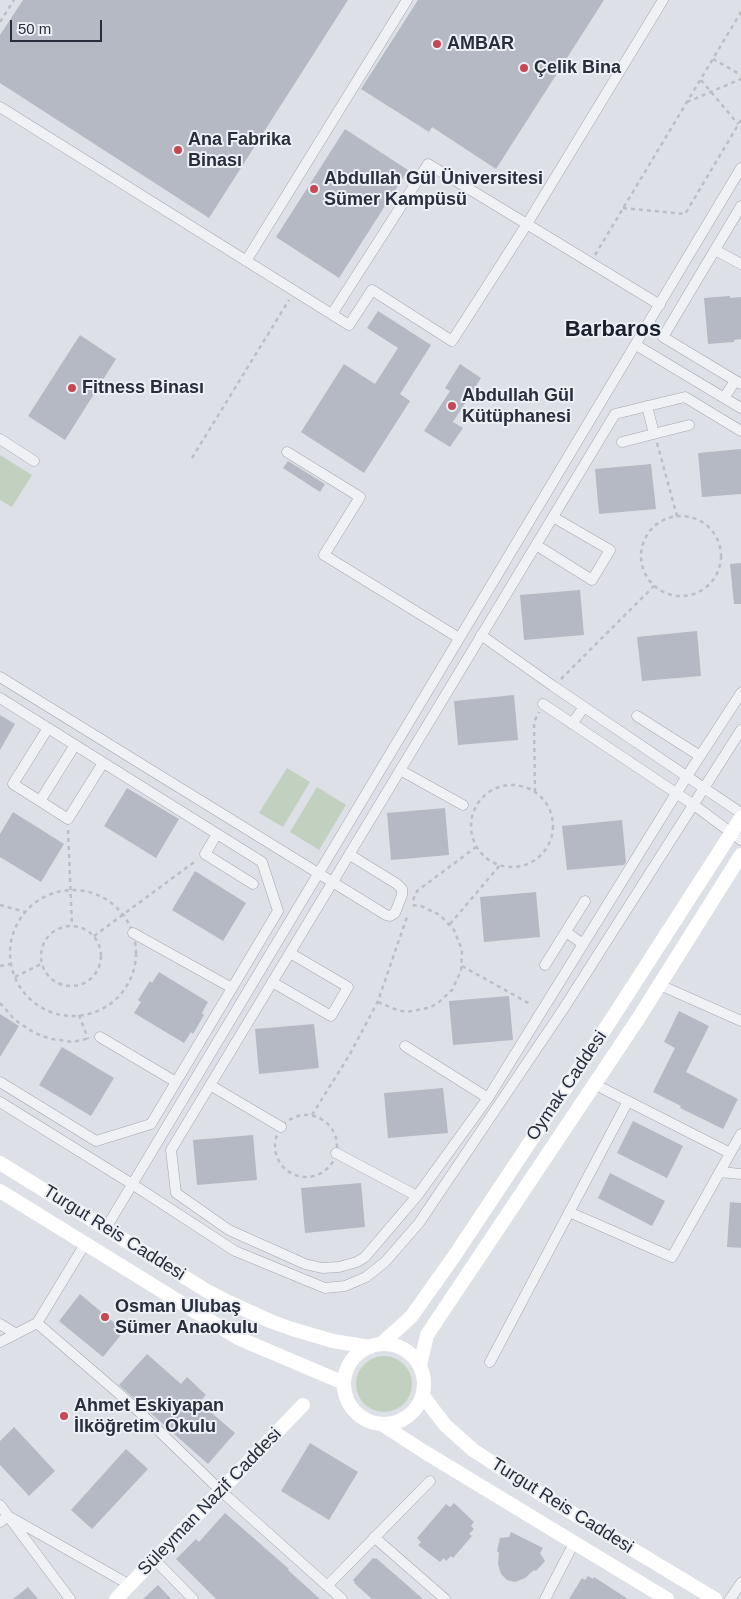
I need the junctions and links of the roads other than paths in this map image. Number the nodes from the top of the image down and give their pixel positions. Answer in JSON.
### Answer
{"nodes":[{"id":1,"x":407,"y":0,"type":"edge"},
{"id":2,"x":663,"y":0,"type":"edge"},
{"id":3,"x":0,"y":107,"type":"edge"},
{"id":4,"x":741,"y":168,"type":"edge"},
{"id":5,"x":741,"y":206,"type":"edge"},
{"id":6,"x":527,"y":224,"type":"junction"},
{"id":7,"x":715,"y":250,"type":"junction"},
{"id":8,"x":246,"y":261,"type":"junction"},
{"id":9,"x":741,"y":264,"type":"edge"},
{"id":10,"x":660,"y":305,"type":"junction"},
{"id":11,"x":332,"y":314,"type":"junction"},
{"id":12,"x":636,"y":345,"type":"junction"},
{"id":13,"x":738,"y":382,"type":"edge"},
{"id":14,"x":724,"y":398,"type":"junction"},
{"id":15,"x":647,"y":406,"type":"junction"},
{"id":16,"x":741,"y":408,"type":"edge"},
{"id":17,"x":690,"y":425,"type":"dead end"},
{"id":18,"x":741,"y":431,"type":"edge"},
{"id":19,"x":654,"y":434,"type":"junction"},
{"id":20,"x":0,"y":439,"type":"edge"},
{"id":21,"x":622,"y":442,"type":"dead end"},
{"id":22,"x":287,"y":452,"type":"dead end"},
{"id":23,"x":34,"y":461,"type":"dead end"},
{"id":24,"x":553,"y":517,"type":"junction"},
{"id":25,"x":536,"y":545,"type":"junction"},
{"id":26,"x":481,"y":635,"type":"junction"},
{"id":27,"x":459,"y":638,"type":"junction"},
{"id":28,"x":0,"y":677,"type":"edge"},
{"id":29,"x":741,"y":693,"type":"edge"},
{"id":30,"x":0,"y":698,"type":"edge"},
{"id":31,"x":543,"y":704,"type":"road end"},
{"id":32,"x":584,"y":707,"type":"junction"},
{"id":33,"x":636,"y":716,"type":"dead end"},
{"id":34,"x":572,"y":724,"type":"junction"},
{"id":35,"x":48,"y":728,"type":"junction"},
{"id":36,"x":741,"y":730,"type":"edge"},
{"id":37,"x":74,"y":745,"type":"junction"},
{"id":38,"x":700,"y":756,"type":"junction"},
{"id":39,"x":103,"y":762,"type":"junction"},
{"id":40,"x":400,"y":770,"type":"junction"},
{"id":41,"x":687,"y":776,"type":"junction"},
{"id":42,"x":704,"y":788,"type":"junction"},
{"id":43,"x":676,"y":794,"type":"junction"},
{"id":44,"x":40,"y":801,"type":"junction"},
{"id":45,"x":463,"y":805,"type":"dead end"},
{"id":46,"x":694,"y":806,"type":"junction"},
{"id":47,"x":741,"y":813,"type":"edge"},
{"id":48,"x":741,"y":818,"type":"edge"},
{"id":49,"x":218,"y":834,"type":"junction"},
{"id":50,"x":736,"y":836,"type":"edge"},
{"id":51,"x":350,"y":855,"type":"junction"},
{"id":52,"x":741,"y":855,"type":"edge"},
{"id":53,"x":318,"y":873,"type":"junction"},
{"id":54,"x":333,"y":883,"type":"junction"},
{"id":55,"x":253,"y":884,"type":"dead end"},
{"id":56,"x":585,"y":901,"type":"dead end"},
{"id":57,"x":566,"y":932,"type":"junction"},
{"id":58,"x":133,"y":933,"type":"road end"},
{"id":59,"x":583,"y":944,"type":"junction"},
{"id":60,"x":290,"y":953,"type":"junction"},
{"id":61,"x":545,"y":965,"type":"dead end"},
{"id":62,"x":272,"y":982,"type":"junction"},
{"id":63,"x":660,"y":985,"type":"junction"},
{"id":64,"x":232,"y":988,"type":"junction"},
{"id":65,"x":741,"y":1021,"type":"edge"},
{"id":66,"x":100,"y":1037,"type":"road end"},
{"id":67,"x":404,"y":1046,"type":"dead end"},
{"id":68,"x":0,"y":1082,"type":"edge"},
{"id":69,"x":176,"y":1082,"type":"junction"},
{"id":70,"x":594,"y":1084,"type":"junction"},
{"id":71,"x":210,"y":1085,"type":"junction"},
{"id":72,"x":488,"y":1098,"type":"junction"},
{"id":73,"x":628,"y":1101,"type":"junction"},
{"id":74,"x":0,"y":1102,"type":"edge"},
{"id":75,"x":281,"y":1127,"type":"road end"},
{"id":76,"x":741,"y":1134,"type":"edge"},
{"id":77,"x":336,"y":1153,"type":"road end"},
{"id":78,"x":730,"y":1154,"type":"junction"},
{"id":79,"x":0,"y":1163,"type":"edge"},
{"id":80,"x":720,"y":1172,"type":"junction"},
{"id":81,"x":741,"y":1174,"type":"edge"},
{"id":82,"x":132,"y":1184,"type":"junction"},
{"id":83,"x":0,"y":1191,"type":"edge"},
{"id":84,"x":417,"y":1196,"type":"junction"},
{"id":85,"x":569,"y":1212,"type":"junction"},
{"id":86,"x":106,"y":1228,"type":"junction"},
{"id":87,"x":85,"y":1244,"type":"junction"},
{"id":88,"x":37,"y":1323,"type":"junction"},
{"id":89,"x":0,"y":1324,"type":"edge"},
{"id":90,"x":16,"y":1334,"type":"junction"},
{"id":91,"x":0,"y":1342,"type":"edge"},
{"id":92,"x":375,"y":1345,"type":"junction"},
{"id":93,"x":490,"y":1362,"type":"dead end"},
{"id":94,"x":420,"y":1365,"type":"junction"},
{"id":95,"x":344,"y":1383,"type":"junction"},
{"id":96,"x":423,"y":1396,"type":"junction"},
{"id":97,"x":303,"y":1405,"type":"dead end"},
{"id":98,"x":383,"y":1425,"type":"junction"},
{"id":99,"x":430,"y":1481,"type":"dead end"},
{"id":100,"x":221,"y":1491,"type":"junction"},
{"id":101,"x":0,"y":1505,"type":"edge"},
{"id":102,"x":4,"y":1519,"type":"edge"},
{"id":103,"x":374,"y":1537,"type":"junction"},
{"id":104,"x":574,"y":1542,"type":"junction"},
{"id":105,"x":155,"y":1560,"type":"junction"},
{"id":106,"x":741,"y":1583,"type":"edge"},
{"id":107,"x":130,"y":1585,"type":"junction"},
{"id":108,"x":327,"y":1586,"type":"junction"},
{"id":109,"x":70,"y":1599,"type":"edge"},
{"id":110,"x":116,"y":1599,"type":"edge"},
{"id":111,"x":193,"y":1599,"type":"edge"},
{"id":112,"x":342,"y":1599,"type":"edge"},
{"id":113,"x":444,"y":1599,"type":"edge"},
{"id":114,"x":544,"y":1599,"type":"edge"},
{"id":115,"x":667,"y":1599,"type":"edge"},
{"id":116,"x":715,"y":1599,"type":"edge"},
{"id":117,"x":730,"y":1599,"type":"edge"}],
"edges":[{"from":1,"to":8,"type":"street"},
{"from":2,"to":6,"type":"street"},
{"from":3,"to":8,"type":"street"},
{"from":4,"to":10,"type":"street"},
{"from":5,"to":7,"type":"street"},
{"from":6,"to":10,"type":"street"},
{"from":6,"to":11,"type":"street"},
{"from":6,"to":11,"type":"street"},
{"from":7,"to":9,"type":"street"},
{"from":7,"to":13,"type":"street"},
{"from":8,"to":11,"type":"street"},
{"from":10,"to":12,"type":"street"},
{"from":12,"to":14,"type":"street"},
{"from":12,"to":27,"type":"street"},
{"from":13,"to":14,"type":"street"},
{"from":14,"to":16,"type":"street"},
{"from":15,"to":18,"type":"street"},
{"from":15,"to":19,"type":"street"},
{"from":15,"to":24,"type":"street"},
{"from":17,"to":19,"type":"street"},
{"from":19,"to":21,"type":"street"},
{"from":20,"to":23,"type":"street"},
{"from":22,"to":27,"type":"street"},
{"from":24,"to":25,"type":"street"},
{"from":24,"to":25,"type":"street"},
{"from":25,"to":26,"type":"street"},
{"from":26,"to":32,"type":"street"},
{"from":26,"to":40,"type":"street"},
{"from":27,"to":53,"type":"street"},
{"from":28,"to":53,"type":"street"},
{"from":29,"to":38,"type":"street"},
{"from":30,"to":35,"type":"street"},
{"from":31,"to":34,"type":"street"},
{"from":32,"to":34,"type":"street"},
{"from":32,"to":41,"type":"street"},
{"from":33,"to":38,"type":"street"},
{"from":34,"to":43,"type":"street"},
{"from":35,"to":37,"type":"street"},
{"from":35,"to":44,"type":"street"},
{"from":36,"to":42,"type":"street"},
{"from":37,"to":39,"type":"street"},
{"from":37,"to":44,"type":"street"},
{"from":38,"to":41,"type":"street"},
{"from":39,"to":44,"type":"street"},
{"from":39,"to":49,"type":"street"},
{"from":40,"to":45,"type":"street"},
{"from":40,"to":51,"type":"street"},
{"from":41,"to":42,"type":"street"},
{"from":41,"to":43,"type":"street"},
{"from":42,"to":46,"type":"street"},
{"from":42,"to":47,"type":"street"},
{"from":43,"to":46,"type":"street"},
{"from":43,"to":59,"type":"street"},
{"from":46,"to":50,"type":"street"},
{"from":46,"to":82,"type":"street"},
{"from":48,"to":50,"type":"street","name":"Oymak Caddesi"},
{"from":49,"to":55,"type":"street"},
{"from":49,"to":64,"type":"street"},
{"from":50,"to":92,"type":"street","name":"Oymak Caddesi"},
{"from":51,"to":54,"type":"street"},
{"from":51,"to":54,"type":"street"},
{"from":52,"to":63,"type":"street","name":"Oymak Caddesi"},
{"from":53,"to":54,"type":"street"},
{"from":53,"to":82,"type":"street"},
{"from":54,"to":60,"type":"street"},
{"from":56,"to":57,"type":"street"},
{"from":57,"to":59,"type":"street"},
{"from":57,"to":61,"type":"street"},
{"from":58,"to":64,"type":"street"},
{"from":59,"to":72,"type":"street"},
{"from":60,"to":62,"type":"street"},
{"from":60,"to":62,"type":"street"},
{"from":62,"to":71,"type":"street"},
{"from":63,"to":65,"type":"street"},
{"from":63,"to":70,"type":"street","name":"Oymak Caddesi"},
{"from":64,"to":69,"type":"street"},
{"from":66,"to":69,"type":"street"},
{"from":67,"to":72,"type":"street"},
{"from":68,"to":69,"type":"street"},
{"from":70,"to":73,"type":"street"},
{"from":70,"to":94,"type":"street","name":"Oymak Caddesi"},
{"from":71,"to":75,"type":"street"},
{"from":71,"to":84,"type":"street"},
{"from":72,"to":84,"type":"street"},
{"from":73,"to":78,"type":"street"},
{"from":73,"to":85,"type":"street"},
{"from":74,"to":82,"type":"street"},
{"from":76,"to":78,"type":"street"},
{"from":77,"to":84,"type":"street"},
{"from":78,"to":80,"type":"street"},
{"from":79,"to":86,"type":"street","name":"Turgut Reis Caddesi"},
{"from":80,"to":81,"type":"street"},
{"from":80,"to":85,"type":"street"},
{"from":82,"to":86,"type":"street"},
{"from":83,"to":87,"type":"street","name":"Turgut Reis Caddesi"},
{"from":85,"to":93,"type":"street"},
{"from":86,"to":92,"type":"street","name":"Turgut Reis Caddesi"},
{"from":87,"to":88,"type":"street"},
{"from":87,"to":95,"type":"street","name":"Turgut Reis Caddesi"},
{"from":88,"to":90,"type":"street"},
{"from":88,"to":100,"type":"street"},
{"from":89,"to":90,"type":"street"},
{"from":90,"to":91,"type":"street"},
{"from":92,"to":94,"type":"street"},
{"from":92,"to":95,"type":"street"},
{"from":94,"to":96,"type":"street"},
{"from":95,"to":98,"type":"street"},
{"from":96,"to":98,"type":"street"},
{"from":96,"to":116,"type":"street","name":"Turgut Reis Caddesi"},
{"from":97,"to":100,"type":"street","name":"Süleyman Nazif Caddesi"},
{"from":98,"to":104,"type":"street","name":"Turgut Reis Caddesi"},
{"from":99,"to":103,"type":"street"},
{"from":100,"to":105,"type":"street","name":"Süleyman Nazif Caddesi"},
{"from":100,"to":108,"type":"street"},
{"from":101,"to":102,"type":"street"},
{"from":102,"to":107,"type":"street"},
{"from":102,"to":109,"type":"street"},
{"from":103,"to":108,"type":"street"},
{"from":103,"to":113,"type":"street"},
{"from":104,"to":114,"type":"street"},
{"from":104,"to":115,"type":"street","name":"Turgut Reis Caddesi"},
{"from":105,"to":107,"type":"street","name":"Süleyman Nazif Caddesi"},
{"from":105,"to":111,"type":"street"},
{"from":106,"to":117,"type":"street"},
{"from":107,"to":110,"type":"street","name":"Süleyman Nazif Caddesi"},
{"from":108,"to":112,"type":"street"}]}
